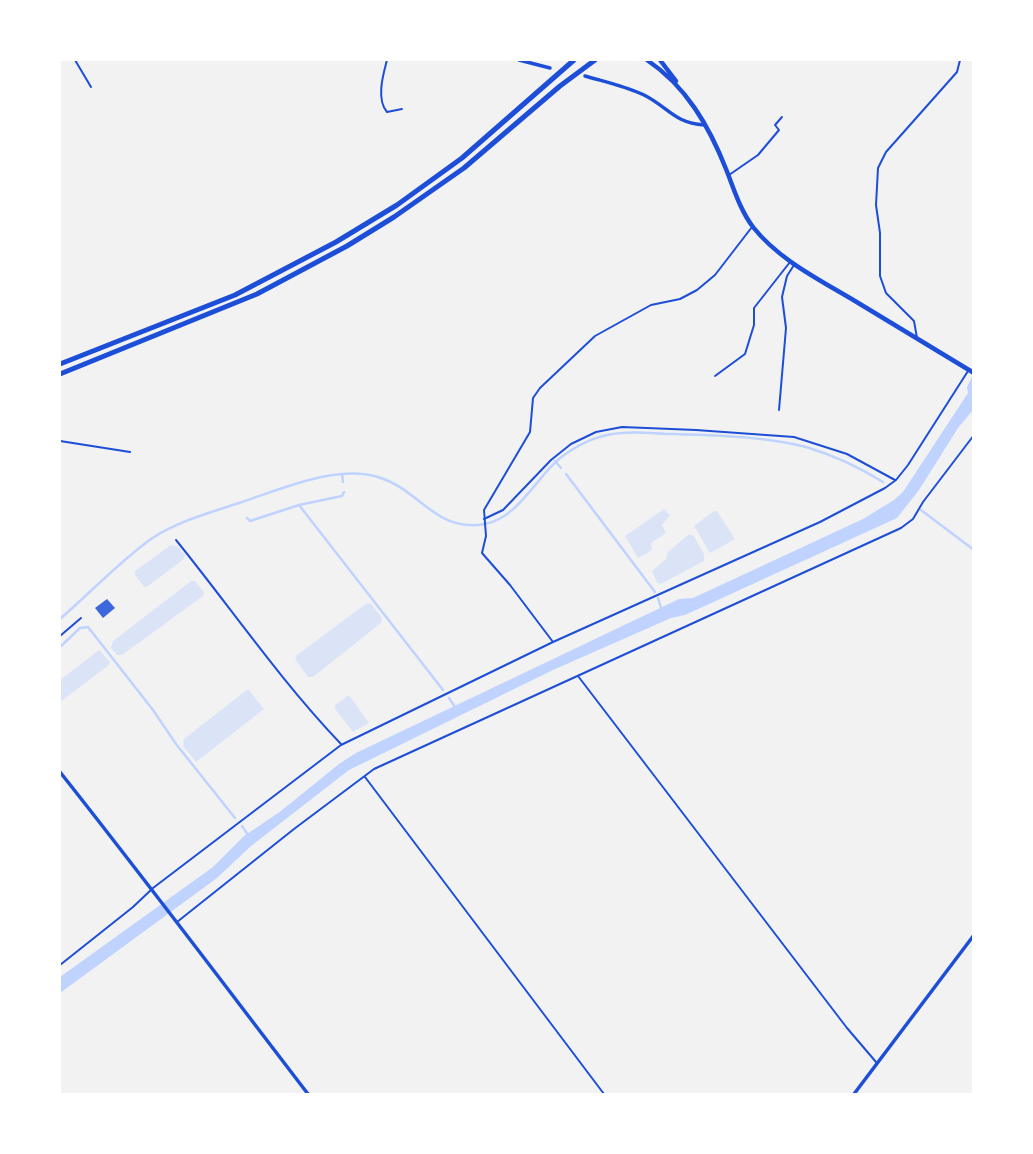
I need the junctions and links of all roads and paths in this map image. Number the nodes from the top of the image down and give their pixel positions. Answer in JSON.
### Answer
{"nodes":[{"id":1,"x":75,"y":60,"type":"edge"},
{"id":2,"x":387,"y":60,"type":"edge"},
{"id":3,"x":519,"y":60,"type":"edge"},
{"id":4,"x":574,"y":60,"type":"edge"},
{"id":5,"x":595,"y":60,"type":"edge"},
{"id":6,"x":647,"y":60,"type":"edge"},
{"id":7,"x":660,"y":60,"type":"edge"},
{"id":8,"x":960,"y":60,"type":"edge"},
{"id":9,"x":550,"y":68,"type":"dead end"},
{"id":10,"x":585,"y":76,"type":"dead end"},
{"id":11,"x":91,"y":87,"type":"dead end"},
{"id":12,"x":680,"y":87,"type":"junction"},
{"id":13,"x":402,"y":109,"type":"dead end"},
{"id":14,"x":782,"y":117,"type":"dead end"},
{"id":15,"x":705,"y":125,"type":"junction"},
{"id":16,"x":728,"y":175,"type":"junction"},
{"id":17,"x":752,"y":226,"type":"junction"},
{"id":18,"x":792,"y":263,"type":"junction"},
{"id":19,"x":917,"y":339,"type":"junction"},
{"id":20,"x":60,"y":364,"type":"edge"},
{"id":21,"x":971,"y":371,"type":"edge"},
{"id":22,"x":60,"y":374,"type":"edge"},
{"id":23,"x":715,"y":376,"type":"dead end"},
{"id":24,"x":779,"y":410,"type":"dead end"},
{"id":25,"x":974,"y":435,"type":"edge"},
{"id":26,"x":60,"y":441,"type":"edge"},
{"id":27,"x":130,"y":453,"type":"dead end"},
{"id":28,"x":896,"y":480,"type":"junction"},
{"id":29,"x":483,"y":519,"type":"junction"},
{"id":30,"x":176,"y":540,"type":"dead end"},
{"id":31,"x":81,"y":618,"type":"dead end"},
{"id":32,"x":60,"y":636,"type":"edge"},
{"id":33,"x":552,"y":642,"type":"junction"},
{"id":34,"x":578,"y":675,"type":"junction"},
{"id":35,"x":341,"y":745,"type":"junction"},
{"id":36,"x":60,"y":772,"type":"edge"},
{"id":37,"x":365,"y":776,"type":"junction"},
{"id":38,"x":154,"y":890,"type":"junction"},
{"id":39,"x":175,"y":920,"type":"junction"},
{"id":40,"x":974,"y":936,"type":"edge"},
{"id":41,"x":60,"y":965,"type":"edge"},
{"id":42,"x":877,"y":1063,"type":"junction"},
{"id":43,"x":308,"y":1094,"type":"edge"},
{"id":44,"x":604,"y":1094,"type":"edge"},
{"id":45,"x":853,"y":1094,"type":"edge"}],
"edges":[{"from":1,"to":11,"type":"lane"},
{"from":2,"to":13,"type":"lane"},
{"from":3,"to":9,"type":"street"},
{"from":4,"to":20,"type":"main road"},
{"from":5,"to":22,"type":"main road"},
{"from":6,"to":12,"type":"street"},
{"from":7,"to":12,"type":"street"},
{"from":8,"to":19,"type":"lane"},
{"from":10,"to":15,"type":"street"},
{"from":12,"to":15,"type":"street"},
{"from":14,"to":16,"type":"lane"},
{"from":15,"to":16,"type":"street"},
{"from":16,"to":17,"type":"street"},
{"from":17,"to":18,"type":"street"},
{"from":17,"to":29,"type":"lane"},
{"from":18,"to":19,"type":"street"},
{"from":18,"to":23,"type":"lane"},
{"from":18,"to":24,"type":"lane"},
{"from":19,"to":21,"type":"street"},
{"from":21,"to":28,"type":"lane"},
{"from":25,"to":34,"type":"lane"},
{"from":26,"to":27,"type":"lane"},
{"from":28,"to":29,"type":"lane"},
{"from":28,"to":33,"type":"lane"},
{"from":29,"to":33,"type":"lane"},
{"from":30,"to":35,"type":"lane"},
{"from":31,"to":32,"type":"lane"},
{"from":33,"to":35,"type":"lane"},
{"from":34,"to":37,"type":"lane"},
{"from":34,"to":42,"type":"lane"},
{"from":35,"to":38,"type":"lane"},
{"from":36,"to":38,"type":"street"},
{"from":37,"to":39,"type":"lane"},
{"from":37,"to":44,"type":"lane"},
{"from":38,"to":39,"type":"street"},
{"from":38,"to":41,"type":"lane"},
{"from":39,"to":43,"type":"street"},
{"from":40,"to":42,"type":"street"},
{"from":42,"to":45,"type":"street"}]}
